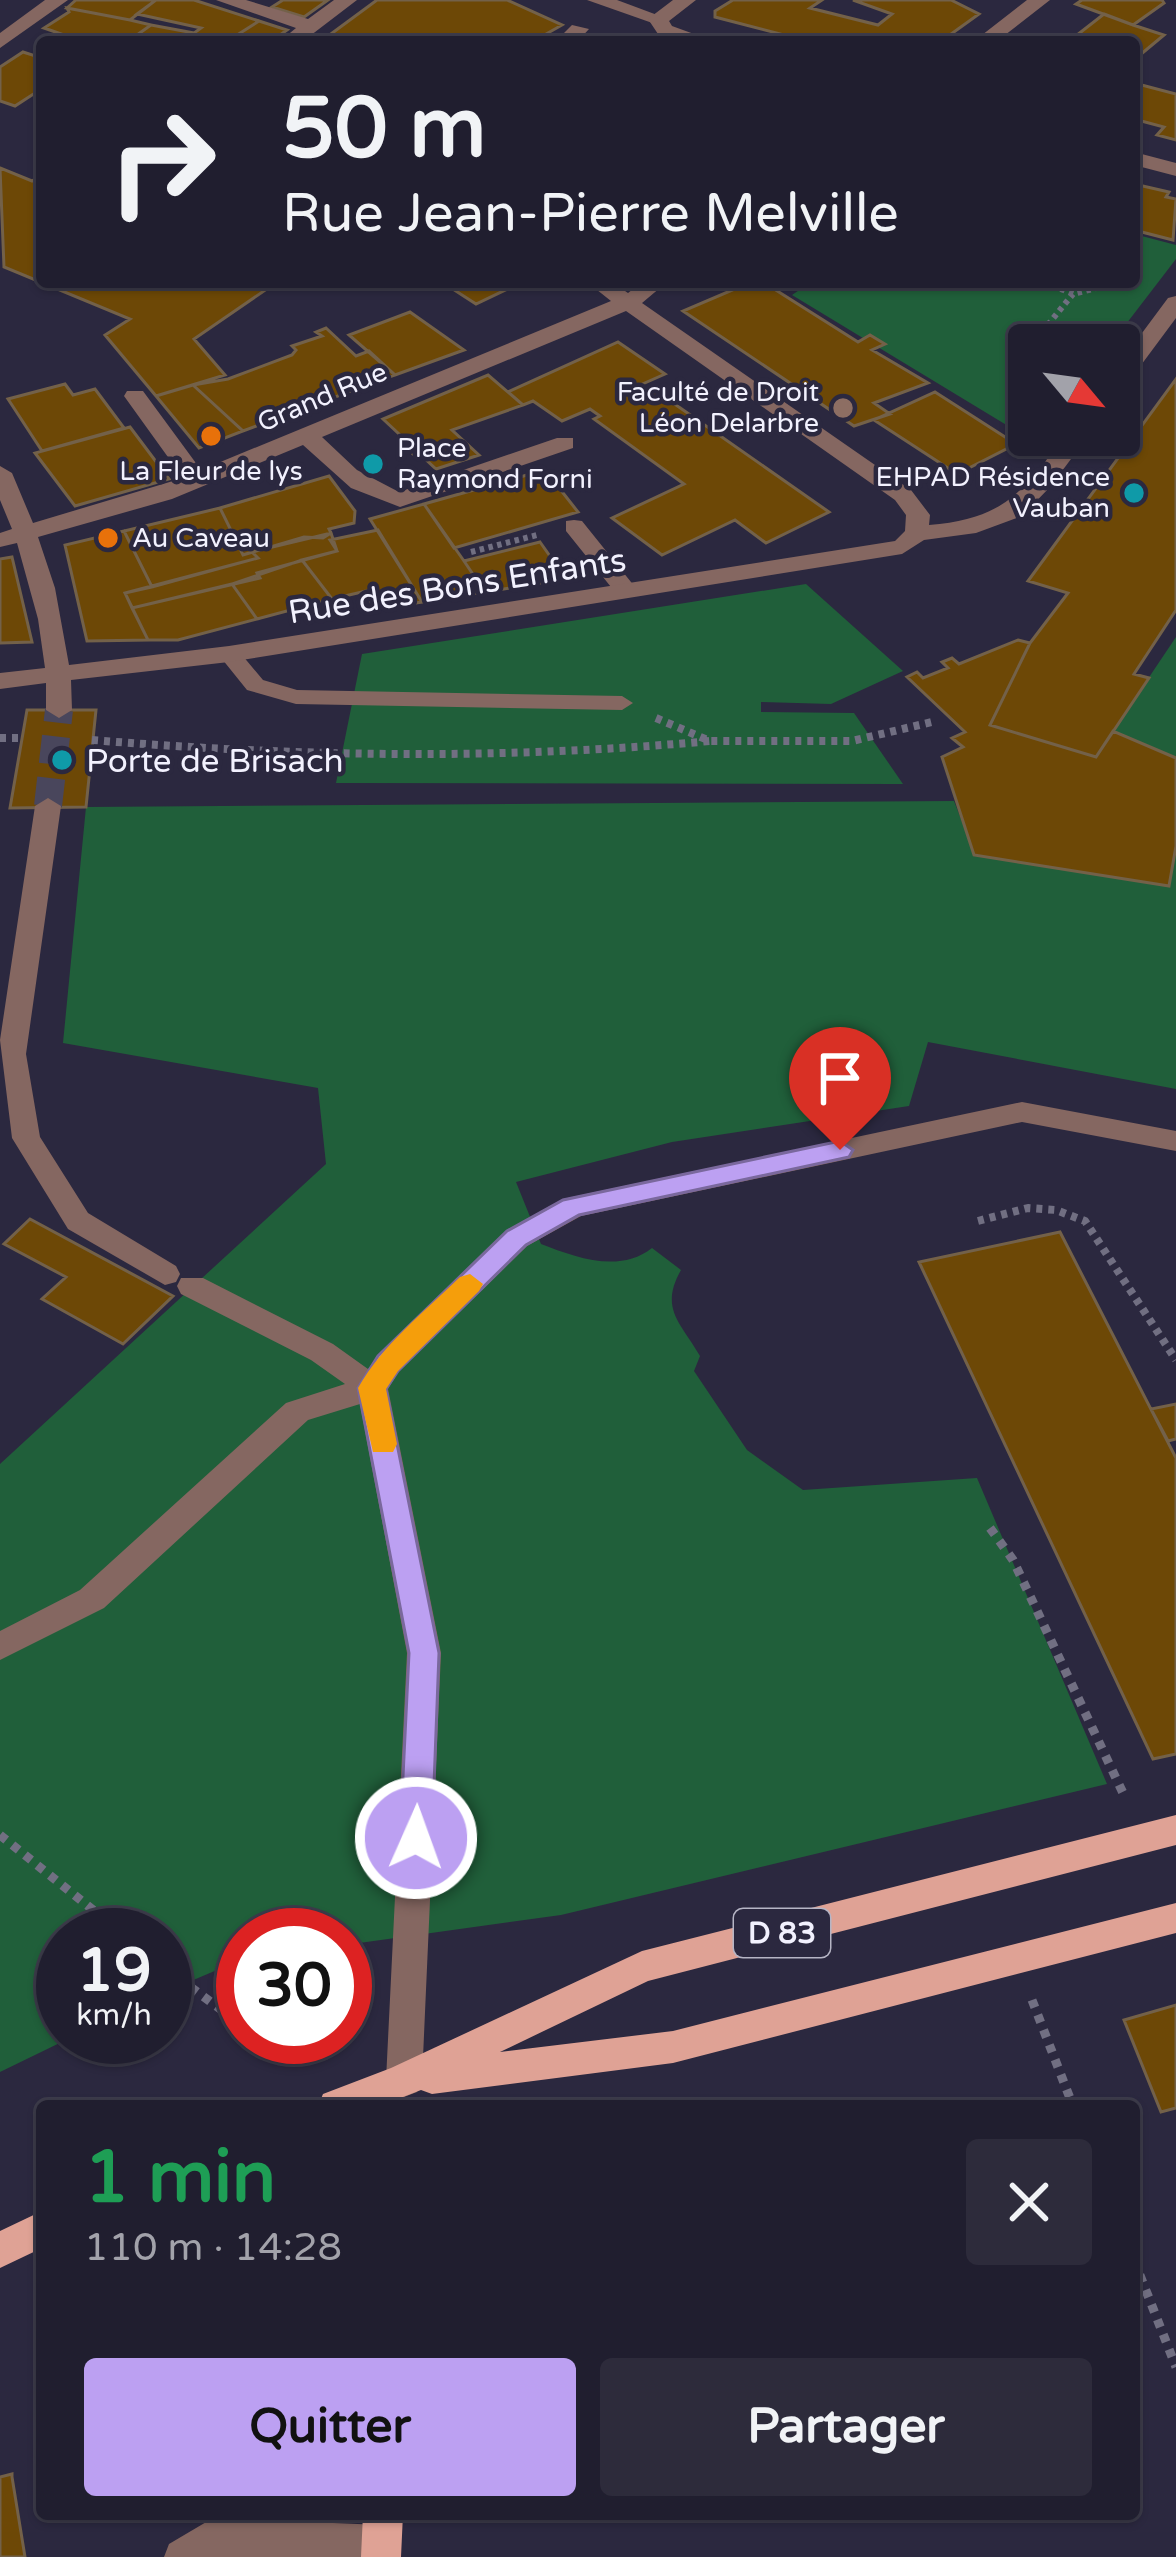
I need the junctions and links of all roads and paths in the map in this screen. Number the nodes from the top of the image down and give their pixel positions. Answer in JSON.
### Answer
{"nodes":[{"id":1,"x":58,"y":0,"type":"edge"},
{"id":2,"x":226,"y":0,"type":"edge"},
{"id":3,"x":347,"y":0,"type":"edge"},
{"id":4,"x":686,"y":0,"type":"edge"},
{"id":5,"x":996,"y":0,"type":"edge"},
{"id":6,"x":603,"y":1,"type":"edge"},
{"id":7,"x":1033,"y":5,"type":"edge"},
{"id":8,"x":658,"y":19,"type":"junction"},
{"id":9,"x":311,"y":26,"type":"junction"},
{"id":10,"x":298,"y":36,"type":"edge"},
{"id":11,"x":572,"y":36,"type":"edge"},
{"id":12,"x":686,"y":36,"type":"edge"},
{"id":13,"x":991,"y":36,"type":"edge"},
{"id":14,"x":5,"y":39,"type":"edge"},
{"id":15,"x":36,"y":46,"type":"edge"},
{"id":16,"x":1140,"y":160,"type":"edge"},
{"id":17,"x":1176,"y":170,"type":"edge"},
{"id":18,"x":607,"y":288,"type":"edge"},
{"id":19,"x":648,"y":288,"type":"edge"},
{"id":20,"x":1058,"y":288,"type":"edge"},
{"id":21,"x":1096,"y":288,"type":"edge"},
{"id":22,"x":1073,"y":294,"type":"junction"},
{"id":23,"x":629,"y":302,"type":"junction"},
{"id":24,"x":1176,"y":303,"type":"edge"},
{"id":25,"x":1049,"y":324,"type":"edge"},
{"id":26,"x":1140,"y":351,"type":"edge"},
{"id":27,"x":135,"y":396,"type":"dead end"},
{"id":28,"x":307,"y":435,"type":"junction"},
{"id":29,"x":566,"y":443,"type":"dead end"},
{"id":30,"x":1060,"y":456,"type":"edge"},
{"id":31,"x":0,"y":473,"type":"edge"},
{"id":32,"x":197,"y":482,"type":"junction"},
{"id":33,"x":574,"y":526,"type":"dead end"},
{"id":34,"x":917,"y":533,"type":"junction"},
{"id":35,"x":28,"y":536,"type":"junction"},
{"id":36,"x":0,"y":540,"type":"edge"},
{"id":37,"x":627,"y":592,"type":"junction"},
{"id":38,"x":229,"y":654,"type":"junction"},
{"id":39,"x":60,"y":670,"type":"junction"},
{"id":40,"x":0,"y":681,"type":"edge"},
{"id":41,"x":622,"y":703,"type":"joint"},
{"id":42,"x":58,"y":710,"type":"tunnel mouth"},
{"id":43,"x":932,"y":722,"type":"dead end"},
{"id":44,"x":0,"y":738,"type":"edge"},
{"id":45,"x":23,"y":738,"type":"dead end"},
{"id":46,"x":92,"y":740,"type":"dead end"},
{"id":47,"x":710,"y":741,"type":"junction"},
{"id":48,"x":48,"y":806,"type":"tunnel mouth"},
{"id":49,"x":1176,"y":1141,"type":"edge"},
{"id":50,"x":978,"y":1221,"type":"dead end"},
{"id":51,"x":1176,"y":1360,"type":"edge"},
{"id":52,"x":372,"y":1388,"type":"junction"},
{"id":53,"x":991,"y":1528,"type":"dead end"},
{"id":54,"x":0,"y":1646,"type":"edge"},
{"id":55,"x":1141,"y":1788,"type":"dead end"},
{"id":56,"x":1176,"y":1830,"type":"edge"},
{"id":57,"x":0,"y":1835,"type":"edge"},
{"id":58,"x":91,"y":1908,"type":"edge"},
{"id":59,"x":1176,"y":1918,"type":"edge"},
{"id":60,"x":1016,"y":1959,"type":"junction"},
{"id":61,"x":403,"y":2093,"type":"edge"},
{"id":62,"x":367,"y":2100,"type":"edge"},
{"id":63,"x":1071,"y":2100,"type":"edge"},
{"id":64,"x":36,"y":2232,"type":"edge"},
{"id":65,"x":0,"y":2249,"type":"edge"},
{"id":66,"x":1140,"y":2275,"type":"edge"},
{"id":67,"x":1176,"y":2368,"type":"edge"},
{"id":68,"x":382,"y":2538,"type":"edge"},
{"id":69,"x":202,"y":2550,"type":"edge"}],
"edges":[{"from":1,"to":14,"type":"street"},
{"from":2,"to":9,"type":"street"},
{"from":3,"to":9,"type":"street"},
{"from":4,"to":8,"type":"street"},
{"from":5,"to":7,"type":"street"},
{"from":6,"to":8,"type":"street"},
{"from":6,"to":11,"type":"street"},
{"from":7,"to":13,"type":"street"},
{"from":8,"to":12,"type":"street"},
{"from":9,"to":10,"type":"street"},
{"from":14,"to":15,"type":"street"},
{"from":16,"to":17,"type":"street"},
{"from":18,"to":23,"type":"street"},
{"from":19,"to":23,"type":"street","name":"Grand Rue"},
{"from":20,"to":22,"type":"path"},
{"from":21,"to":22,"type":"path"},
{"from":22,"to":25,"type":"path"},
{"from":23,"to":28,"type":"street","name":"Grand Rue"},
{"from":23,"to":34,"type":"street"},
{"from":24,"to":26,"type":"street"},
{"from":27,"to":32,"type":"street"},
{"from":28,"to":29,"type":"street"},
{"from":28,"to":32,"type":"street","name":"Grand Rue"},
{"from":30,"to":34,"type":"street","name":"Rue des Bons Enfants"},
{"from":31,"to":35,"type":"street"},
{"from":32,"to":35,"type":"street","name":"Grand Rue"},
{"from":33,"to":37,"type":"lane"},
{"from":34,"to":37,"type":"street","name":"Rue des Bons Enfants"},
{"from":35,"to":36,"type":"street","name":"Grand Rue"},
{"from":35,"to":39,"type":"street"},
{"from":37,"to":38,"type":"street","name":"Rue des Bons Enfants"},
{"from":38,"to":39,"type":"street","name":"Rue des Bons Enfants"},
{"from":38,"to":41,"type":"lane"},
{"from":39,"to":40,"type":"street","name":"Rue des Bons Enfants"},
{"from":39,"to":42,"type":"street"},
{"from":41,"to":47,"type":"path"},
{"from":43,"to":47,"type":"path"},
{"from":44,"to":45,"type":"path"},
{"from":46,"to":47,"type":"path"},
{"from":48,"to":52,"type":"street"},
{"from":49,"to":52,"type":"street"},
{"from":50,"to":51,"type":"path"},
{"from":52,"to":54,"type":"street"},
{"from":52,"to":61,"type":"street"},
{"from":53,"to":55,"type":"path"},
{"from":56,"to":61,"type":"main road","number":"D 83"},
{"from":57,"to":58,"type":"path"},
{"from":59,"to":60,"type":"main road","number":"D 83"},
{"from":60,"to":61,"type":"main road","number":"D 83"},
{"from":60,"to":63,"type":"path"},
{"from":61,"to":62,"type":"main road"},
{"from":64,"to":65,"type":"main road"},
{"from":66,"to":67,"type":"path"},
{"from":68,"to":69,"type":"lane"}]}
